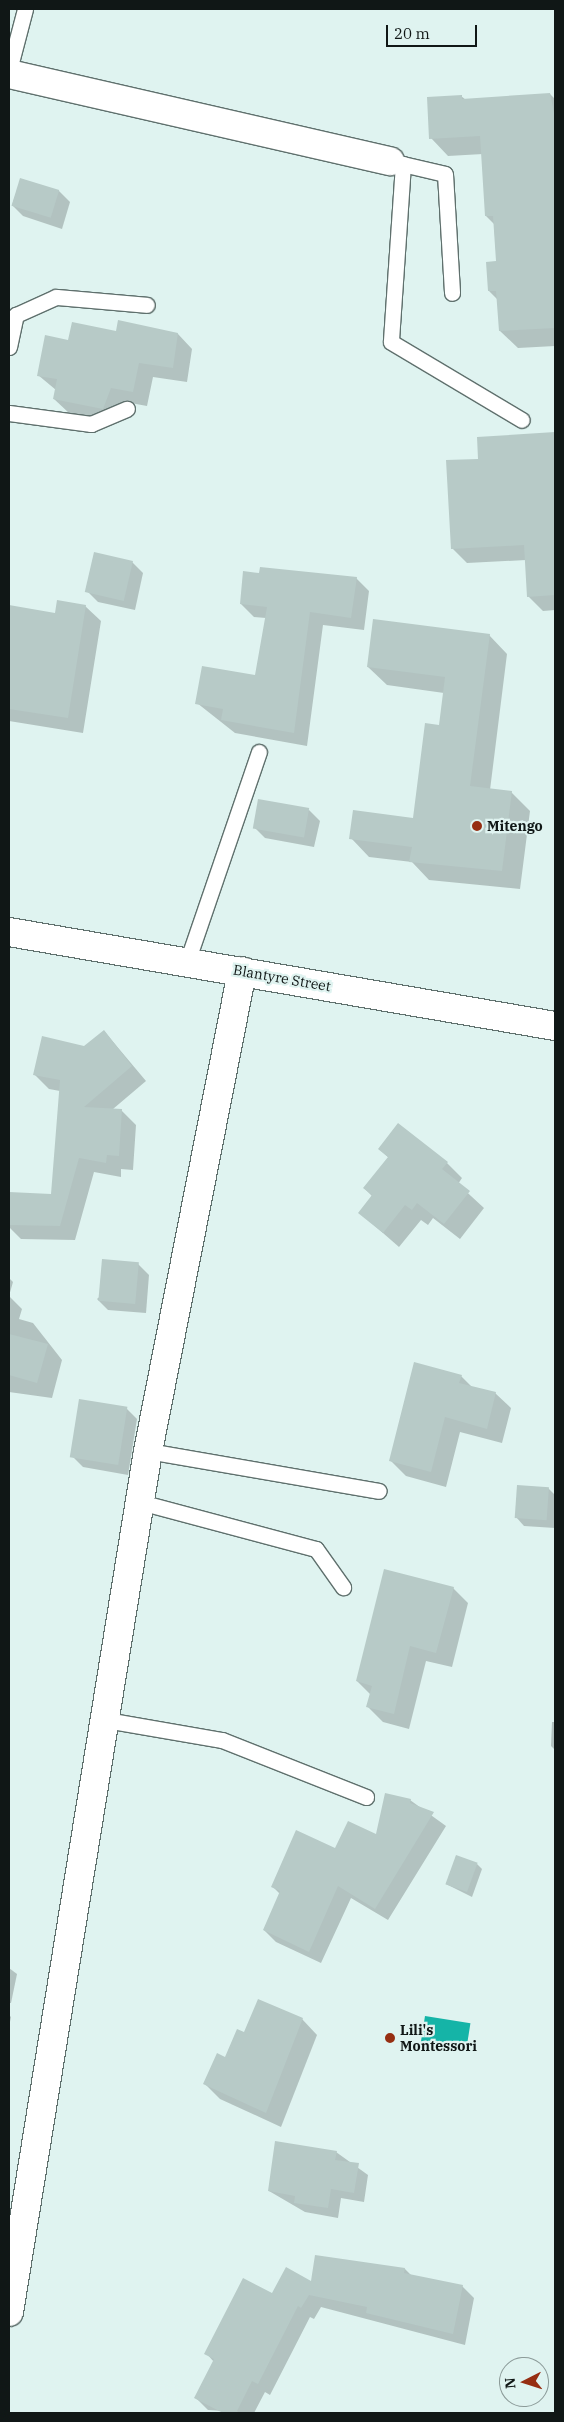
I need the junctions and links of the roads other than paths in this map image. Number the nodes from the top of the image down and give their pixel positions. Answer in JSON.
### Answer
{"nodes":[{"id":1,"x":25,"y":9,"type":"edge"},
{"id":2,"x":9,"y":70,"type":"edge"},
{"id":3,"x":9,"y":74,"type":"edge"},
{"id":4,"x":396,"y":162,"type":"junction"},
{"id":5,"x":452,"y":293,"type":"dead end"},
{"id":6,"x":147,"y":305,"type":"dead end"},
{"id":7,"x":9,"y":347,"type":"edge"},
{"id":8,"x":127,"y":409,"type":"dead end"},
{"id":9,"x":9,"y":413,"type":"edge"},
{"id":10,"x":522,"y":420,"type":"dead end"},
{"id":11,"x":259,"y":752,"type":"dead end"},
{"id":12,"x":9,"y":932,"type":"edge"},
{"id":13,"x":187,"y":962,"type":"junction"},
{"id":14,"x":242,"y":971,"type":"junction"},
{"id":15,"x":555,"y":1026,"type":"edge"},
{"id":16,"x":148,"y":1451,"type":"junction"},
{"id":17,"x":379,"y":1491,"type":"dead end"},
{"id":18,"x":140,"y":1502,"type":"junction"},
{"id":19,"x":343,"y":1587,"type":"dead end"},
{"id":20,"x":106,"y":1720,"type":"junction"},
{"id":21,"x":366,"y":1798,"type":"dead end"},
{"id":22,"x":9,"y":2312,"type":"edge"}],
"edges":[{"from":1,"to":2,"type":"lane"},
{"from":3,"to":4,"type":"street"},
{"from":4,"to":5,"type":"lane"},
{"from":4,"to":10,"type":"lane"},
{"from":6,"to":7,"type":"lane"},
{"from":8,"to":9,"type":"lane"},
{"from":11,"to":13,"type":"lane"},
{"from":12,"to":13,"type":"street","name":"Blantyre Street"},
{"from":13,"to":14,"type":"street","name":"Blantyre Street"},
{"from":14,"to":15,"type":"street","name":"Blantyre Street"},
{"from":14,"to":16,"type":"street"},
{"from":16,"to":17,"type":"lane"},
{"from":16,"to":18,"type":"street"},
{"from":18,"to":19,"type":"lane"},
{"from":18,"to":20,"type":"street"},
{"from":20,"to":21,"type":"lane"},
{"from":20,"to":22,"type":"street"}]}
